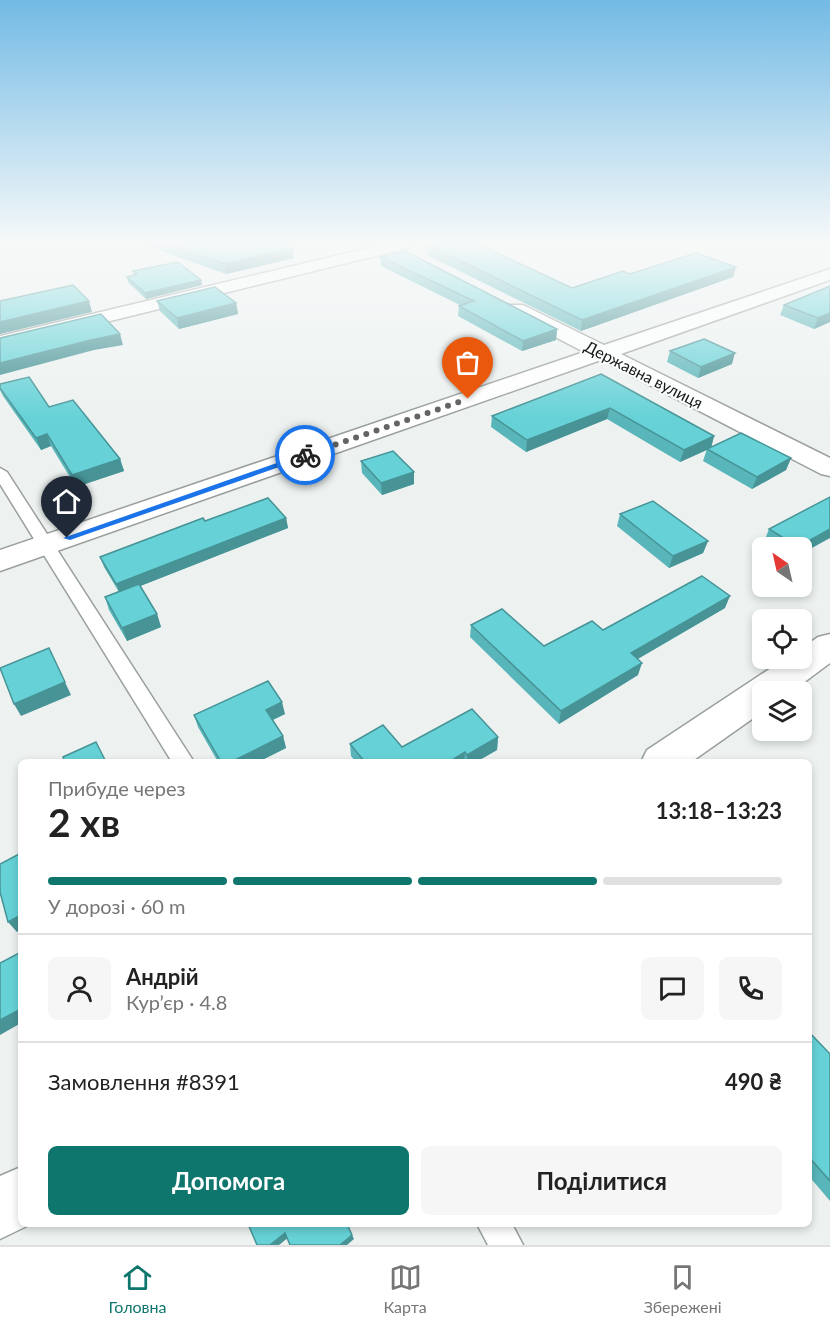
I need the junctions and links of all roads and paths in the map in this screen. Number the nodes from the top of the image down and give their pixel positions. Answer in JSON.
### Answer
{"nodes":[{"id":1,"x":170,"y":302,"type":"edge"},
{"id":2,"x":502,"y":302,"type":"edge"},
{"id":3,"x":748,"y":302,"type":"edge"},
{"id":4,"x":0,"y":342,"type":"edge"},
{"id":5,"x":602,"y":352,"type":"junction"},
{"id":6,"x":830,"y":468,"type":"edge"},
{"id":7,"x":0,"y":472,"type":"edge"},
{"id":8,"x":45,"y":546,"type":"junction"},
{"id":9,"x":0,"y":561,"type":"edge"},
{"id":10,"x":830,"y":646,"type":"edge"},
{"id":11,"x":779,"y":681,"type":"edge"},
{"id":12,"x":752,"y":700,"type":"edge"},
{"id":13,"x":181,"y":759,"type":"edge"},
{"id":14,"x":665,"y":759,"type":"edge"},
{"id":15,"x":18,"y":1198,"type":"edge"},
{"id":16,"x":0,"y":1210,"type":"edge"},
{"id":17,"x":495,"y":1227,"type":"edge"},
{"id":18,"x":507,"y":1245,"type":"edge"}],
"edges":[{"from":1,"to":4,"type":"street"},
{"from":2,"to":5,"type":"street","name":"Державна вулиця"},
{"from":3,"to":5,"type":"street"},
{"from":5,"to":6,"type":"street","name":"Державна вулиця"},
{"from":5,"to":8,"type":"street"},
{"from":7,"to":8,"type":"lane"},
{"from":8,"to":9,"type":"street"},
{"from":8,"to":13,"type":"lane"},
{"from":10,"to":11,"type":"street"},
{"from":12,"to":14,"type":"street"},
{"from":15,"to":16,"type":"street"},
{"from":17,"to":18,"type":"lane"}]}
